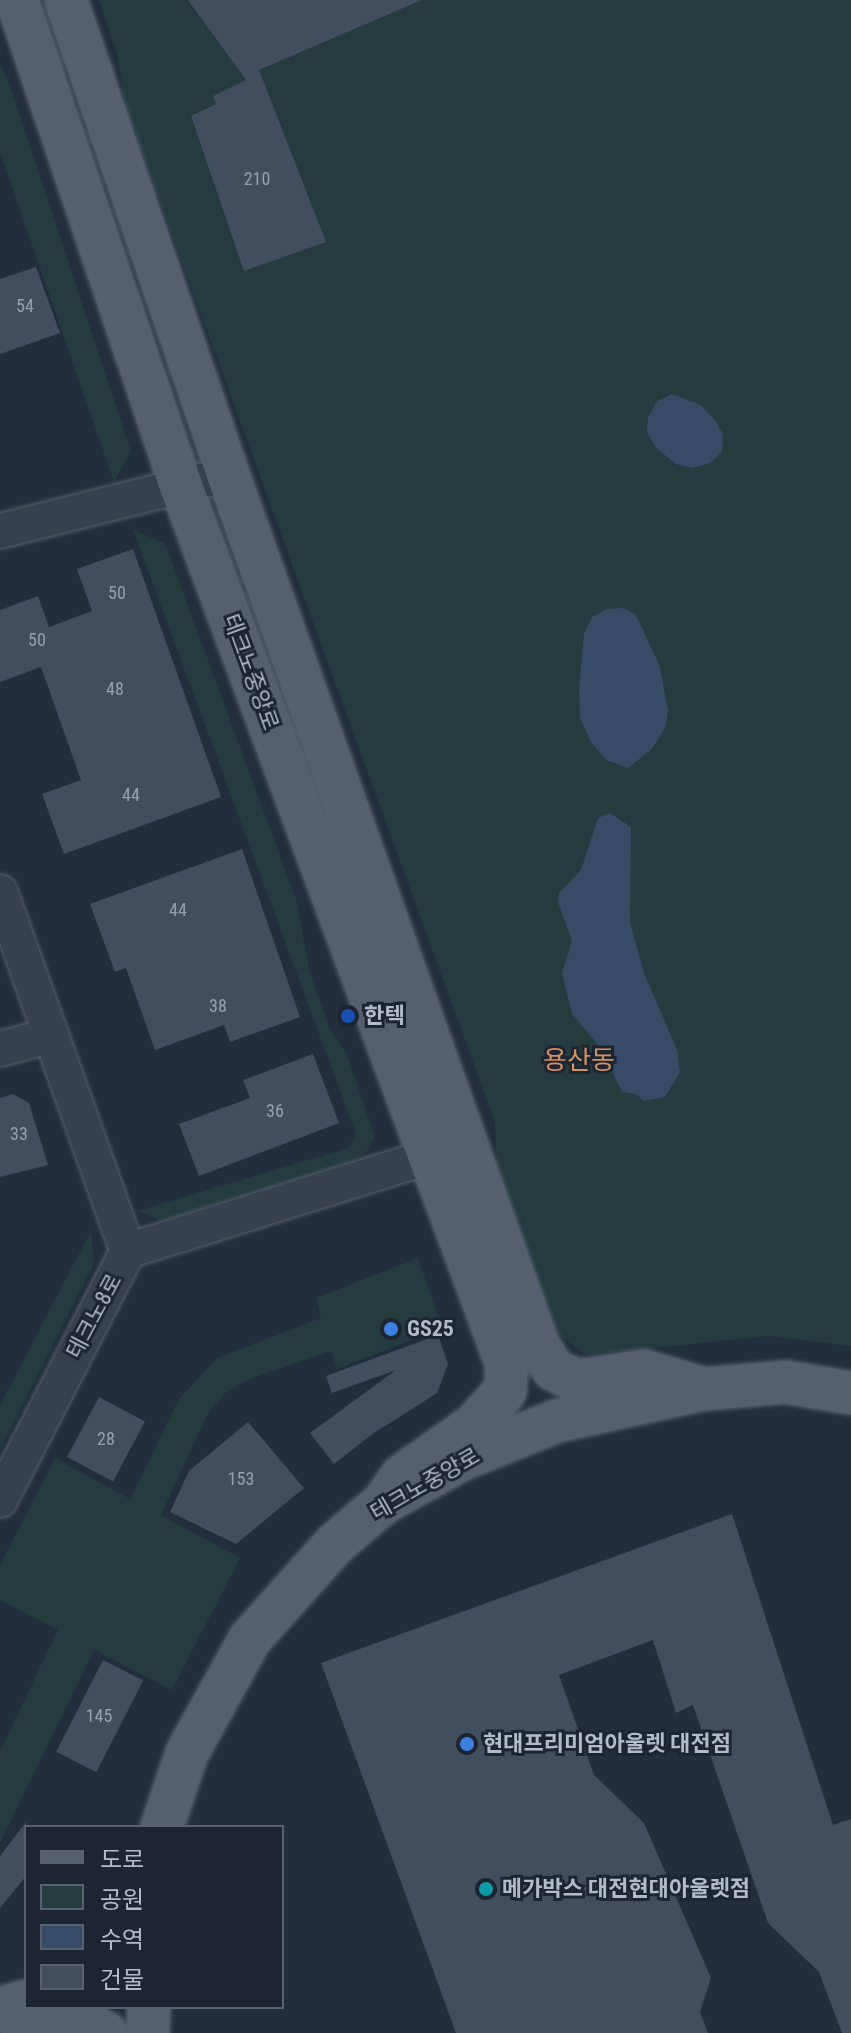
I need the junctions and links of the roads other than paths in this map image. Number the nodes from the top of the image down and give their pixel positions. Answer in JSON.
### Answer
{"nodes":[{"id":1,"x":17,"y":0,"type":"edge"},
{"id":2,"x":66,"y":0,"type":"edge"},
{"id":3,"x":228,"y":474,"type":"junction"},
{"id":4,"x":181,"y":486,"type":"junction"},
{"id":5,"x":0,"y":531,"type":"edge"},
{"id":6,"x":0,"y":892,"type":"edge"},
{"id":7,"x":49,"y":1036,"type":"junction"},
{"id":8,"x":0,"y":1049,"type":"edge"},
{"id":9,"x":431,"y":1156,"type":"junction"},
{"id":10,"x":128,"y":1251,"type":"junction"},
{"id":11,"x":515,"y":1334,"type":"junction"},
{"id":12,"x":704,"y":1389,"type":"junction"},
{"id":13,"x":851,"y":1393,"type":"edge"},
{"id":14,"x":0,"y":1500,"type":"edge"},
{"id":15,"x":383,"y":1503,"type":"junction"},
{"id":16,"x":162,"y":1825,"type":"edge"},
{"id":17,"x":24,"y":2002,"type":"edge"},
{"id":18,"x":0,"y":2009,"type":"edge"},
{"id":19,"x":149,"y":2009,"type":"edge"},
{"id":20,"x":22,"y":2033,"type":"edge"},
{"id":21,"x":106,"y":2033,"type":"edge"},
{"id":22,"x":148,"y":2033,"type":"edge"}],
"edges":[{"from":1,"to":4,"type":"main road","name":"테크노중앙로"},
{"from":2,"to":3,"type":"main road","name":"테크노중앙로"},
{"from":3,"to":4,"type":"street"},
{"from":3,"to":11,"type":"main road","name":"테크노중앙로"},
{"from":4,"to":5,"type":"street"},
{"from":4,"to":9,"type":"main road","name":"테크노중앙로"},
{"from":6,"to":7,"type":"street","name":"테크노8로"},
{"from":7,"to":8,"type":"street"},
{"from":7,"to":10,"type":"street","name":"테크노8로"},
{"from":9,"to":10,"type":"street"},
{"from":9,"to":11,"type":"main road","name":"테크노중앙로"},
{"from":10,"to":14,"type":"street","name":"테크노8로"},
{"from":11,"to":12,"type":"main road"},
{"from":11,"to":15,"type":"main road"},
{"from":12,"to":13,"type":"main road","name":"테크노중앙로"},
{"from":12,"to":15,"type":"main road","name":"테크노중앙로"},
{"from":15,"to":16,"type":"main road","name":"테크노중앙로"},
{"from":17,"to":18,"type":"main road"},
{"from":19,"to":22,"type":"main road"},
{"from":20,"to":21,"type":"main road"}]}
